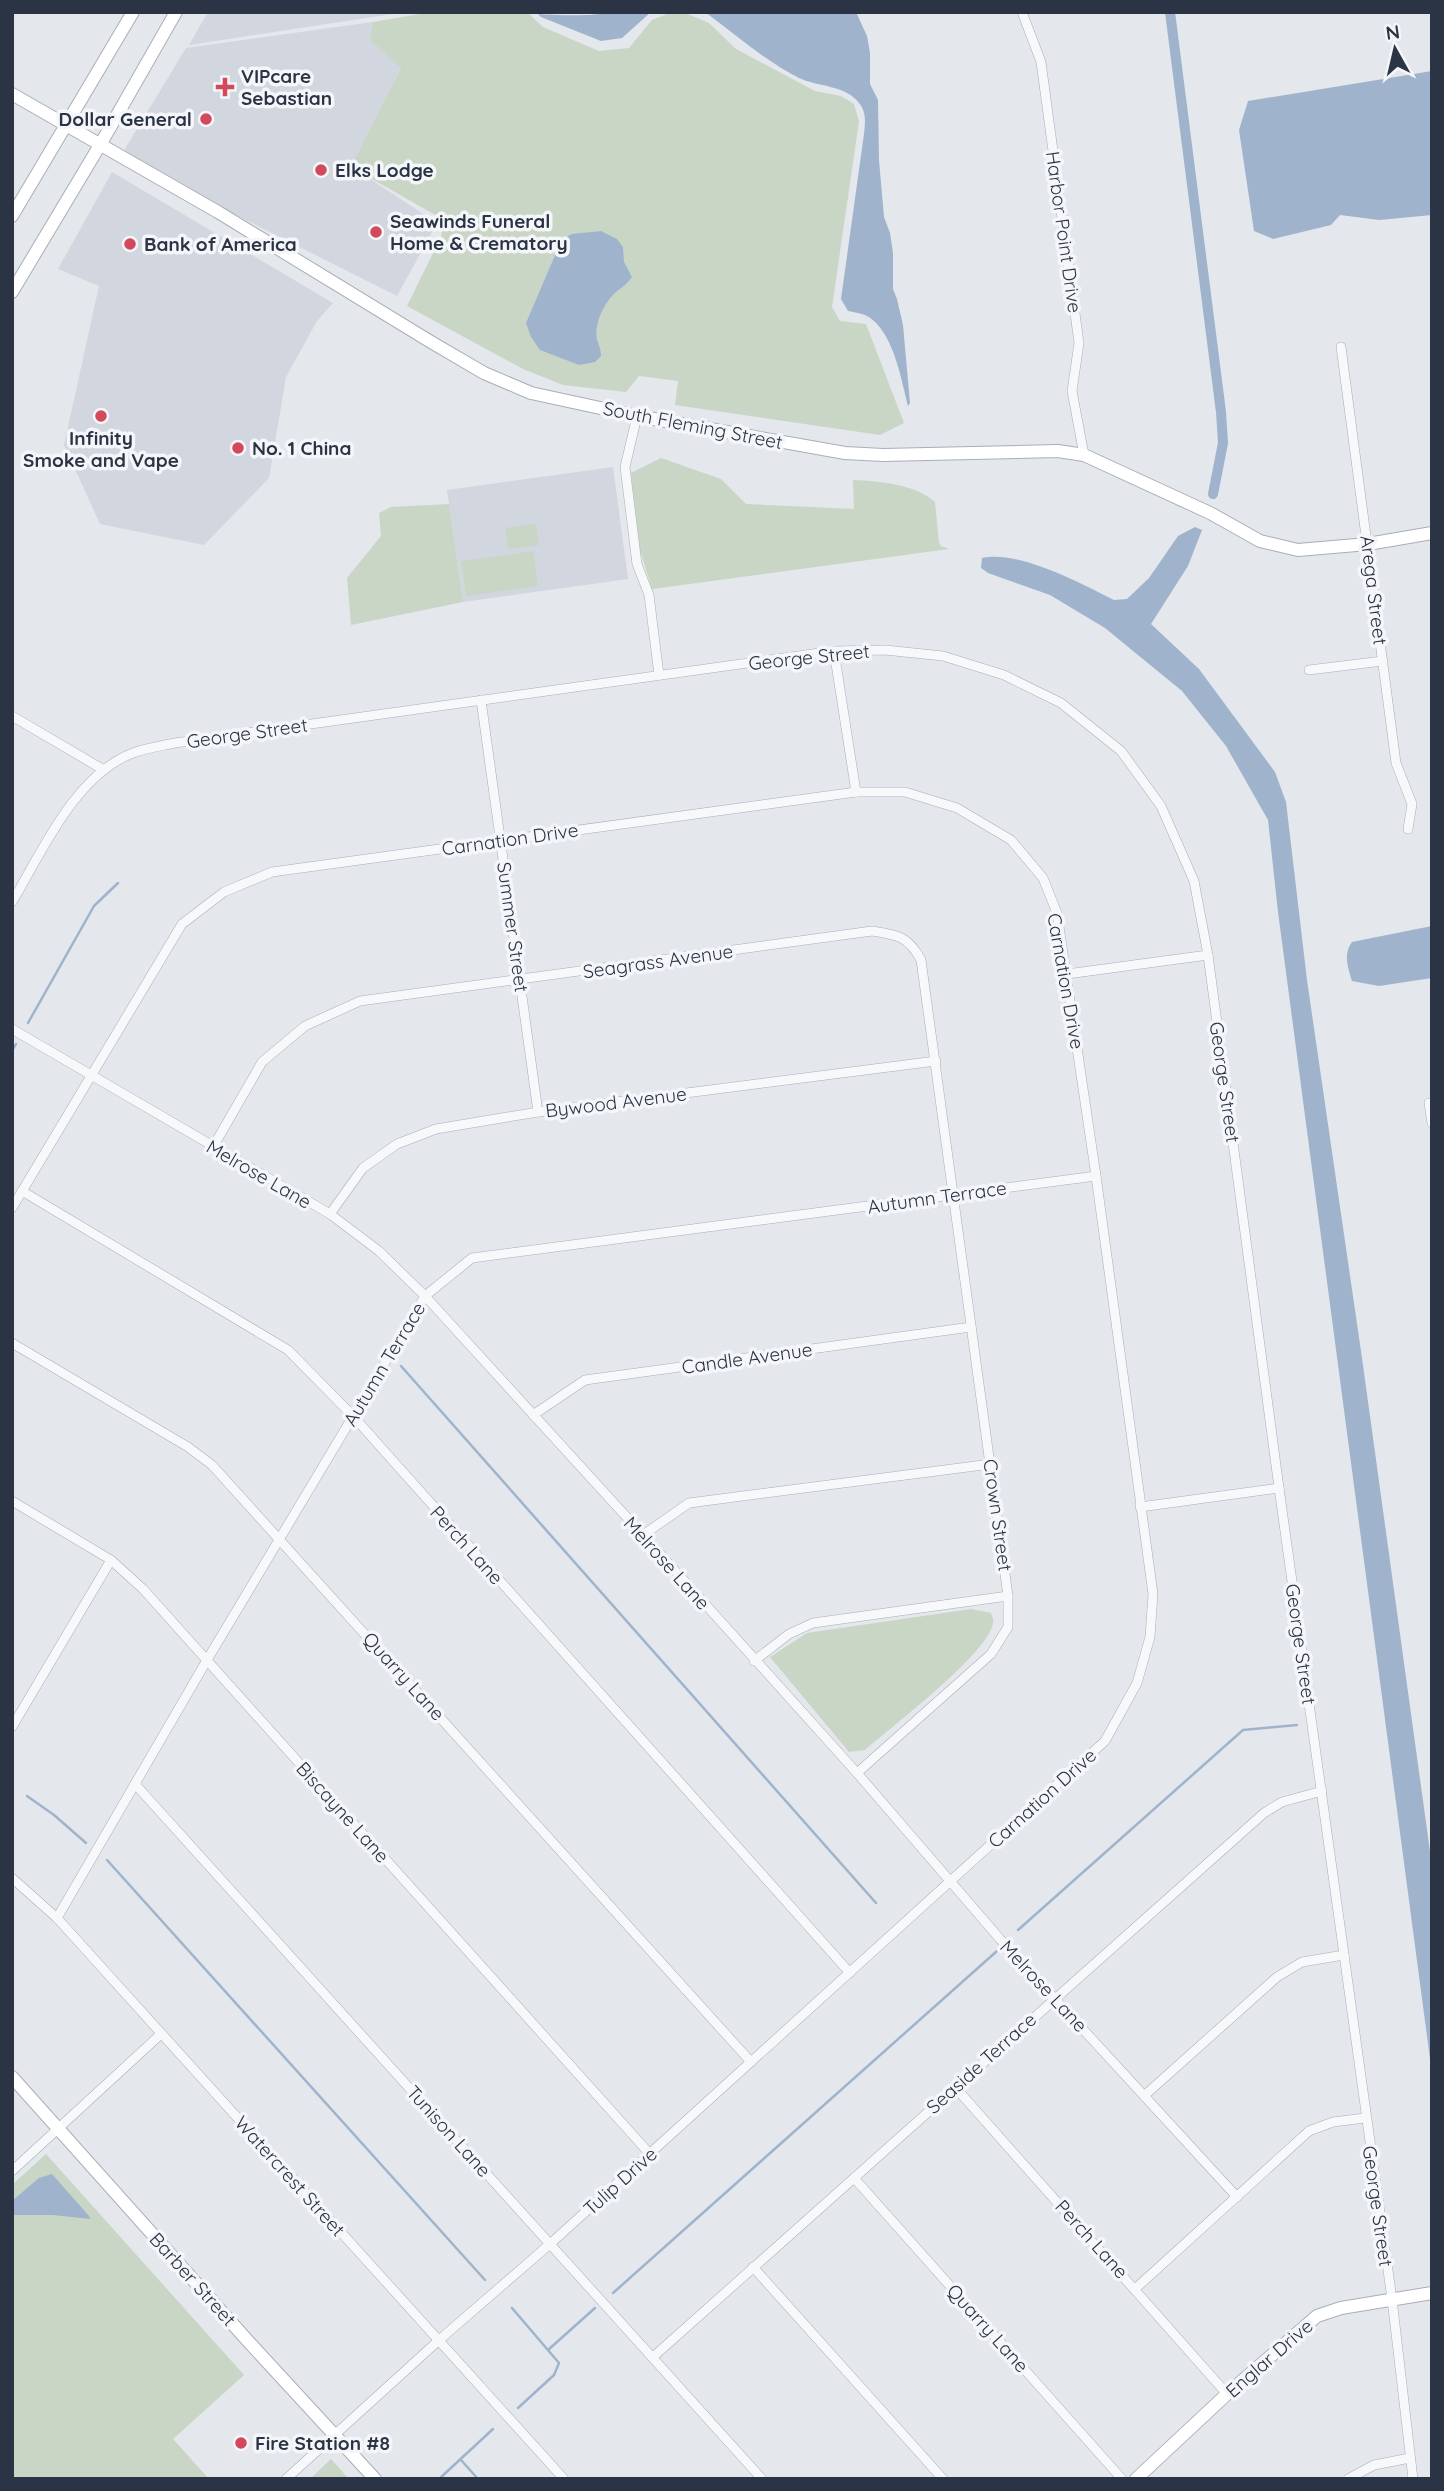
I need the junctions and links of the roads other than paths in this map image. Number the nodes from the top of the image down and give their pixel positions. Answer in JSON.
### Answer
{"nodes":[{"id":1,"x":133,"y":12,"type":"edge"},
{"id":2,"x":176,"y":12,"type":"edge"},
{"id":3,"x":1022,"y":12,"type":"edge"},
{"id":4,"x":12,"y":94,"type":"edge"},
{"id":5,"x":66,"y":125,"type":"junction"},
{"id":6,"x":100,"y":145,"type":"junction"},
{"id":7,"x":12,"y":216,"type":"edge"},
{"id":8,"x":12,"y":292,"type":"edge"},
{"id":9,"x":1341,"y":347,"type":"dead end"},
{"id":10,"x":637,"y":416,"type":"junction"},
{"id":11,"x":1084,"y":455,"type":"junction"},
{"id":12,"x":1432,"y":533,"type":"edge"},
{"id":13,"x":1368,"y":544,"type":"junction"},
{"id":14,"x":834,"y":652,"type":"junction"},
{"id":15,"x":1383,"y":661,"type":"junction"},
{"id":16,"x":1309,"y":670,"type":"dead end"},
{"id":17,"x":659,"y":675,"type":"junction"},
{"id":18,"x":481,"y":700,"type":"junction"},
{"id":19,"x":12,"y":716,"type":"edge"},
{"id":20,"x":104,"y":770,"type":"junction"},
{"id":21,"x":856,"y":792,"type":"junction"},
{"id":22,"x":1408,"y":830,"type":"dead end"},
{"id":23,"x":500,"y":840,"type":"junction"},
{"id":24,"x":12,"y":902,"type":"edge"},
{"id":25,"x":1208,"y":955,"type":"junction"},
{"id":26,"x":1067,"y":974,"type":"junction"},
{"id":27,"x":521,"y":980,"type":"junction"},
{"id":28,"x":12,"y":1029,"type":"edge"},
{"id":29,"x":936,"y":1061,"type":"junction"},
{"id":30,"x":90,"y":1075,"type":"junction"},
{"id":31,"x":1429,"y":1103,"type":"dead end"},
{"id":32,"x":538,"y":1112,"type":"junction"},
{"id":33,"x":1432,"y":1123,"type":"edge"},
{"id":34,"x":213,"y":1147,"type":"junction"},
{"id":35,"x":1096,"y":1176,"type":"junction"},
{"id":36,"x":22,"y":1191,"type":"junction"},
{"id":37,"x":954,"y":1195,"type":"junction"},
{"id":38,"x":12,"y":1208,"type":"edge"},
{"id":39,"x":330,"y":1214,"type":"junction"},
{"id":40,"x":425,"y":1296,"type":"junction"},
{"id":41,"x":971,"y":1327,"type":"junction"},
{"id":42,"x":12,"y":1343,"type":"edge"},
{"id":43,"x":533,"y":1415,"type":"junction"},
{"id":44,"x":353,"y":1416,"type":"junction"},
{"id":45,"x":991,"y":1464,"type":"junction"},
{"id":46,"x":1279,"y":1488,"type":"junction"},
{"id":47,"x":12,"y":1501,"type":"edge"},
{"id":48,"x":1140,"y":1507,"type":"junction"},
{"id":49,"x":643,"y":1535,"type":"junction"},
{"id":50,"x":280,"y":1539,"type":"junction"},
{"id":51,"x":111,"y":1560,"type":"junction"},
{"id":52,"x":1008,"y":1596,"type":"junction"},
{"id":53,"x":207,"y":1660,"type":"junction"},
{"id":54,"x":754,"y":1661,"type":"junction"},
{"id":55,"x":12,"y":1727,"type":"edge"},
{"id":56,"x":857,"y":1773,"type":"junction"},
{"id":57,"x":135,"y":1784,"type":"junction"},
{"id":58,"x":1322,"y":1791,"type":"junction"},
{"id":59,"x":12,"y":1878,"type":"edge"},
{"id":60,"x":951,"y":1880,"type":"junction"},
{"id":61,"x":57,"y":1918,"type":"junction"},
{"id":62,"x":1344,"y":1955,"type":"junction"},
{"id":63,"x":850,"y":1973,"type":"junction"},
{"id":64,"x":1054,"y":1997,"type":"junction"},
{"id":65,"x":161,"y":2034,"type":"junction"},
{"id":66,"x":751,"y":2062,"type":"junction"},
{"id":67,"x":12,"y":2077,"type":"edge"},
{"id":68,"x":955,"y":2087,"type":"junction"},
{"id":69,"x":1145,"y":2095,"type":"junction"},
{"id":70,"x":1365,"y":2118,"type":"junction"},
{"id":71,"x":59,"y":2130,"type":"junction"},
{"id":72,"x":649,"y":2153,"type":"junction"},
{"id":73,"x":12,"y":2171,"type":"edge"},
{"id":74,"x":854,"y":2178,"type":"junction"},
{"id":75,"x":1237,"y":2197,"type":"junction"},
{"id":76,"x":550,"y":2244,"type":"junction"},
{"id":77,"x":753,"y":2267,"type":"junction"},
{"id":78,"x":1136,"y":2288,"type":"junction"},
{"id":79,"x":1432,"y":2293,"type":"edge"},
{"id":80,"x":1392,"y":2299,"type":"junction"},
{"id":81,"x":438,"y":2341,"type":"junction"},
{"id":82,"x":653,"y":2357,"type":"junction"},
{"id":83,"x":1227,"y":2394,"type":"junction"},
{"id":84,"x":335,"y":2434,"type":"junction"},
{"id":85,"x":1410,"y":2458,"type":"junction"},
{"id":86,"x":286,"y":2479,"type":"edge"},
{"id":87,"x":375,"y":2479,"type":"edge"},
{"id":88,"x":564,"y":2479,"type":"edge"},
{"id":89,"x":762,"y":2479,"type":"edge"},
{"id":90,"x":943,"y":2479,"type":"edge"},
{"id":91,"x":1122,"y":2479,"type":"edge"},
{"id":92,"x":1136,"y":2479,"type":"edge"},
{"id":93,"x":1348,"y":2479,"type":"edge"},
{"id":94,"x":1413,"y":2479,"type":"edge"}],
"edges":[{"from":1,"to":5,"type":"street"},
{"from":2,"to":6,"type":"street"},
{"from":3,"to":11,"type":"street","name":"Harbor Point Drive"},
{"from":4,"to":5,"type":"street","name":"South Fleming Street"},
{"from":5,"to":6,"type":"street","name":"South Fleming Street"},
{"from":5,"to":7,"type":"street"},
{"from":6,"to":8,"type":"street"},
{"from":6,"to":10,"type":"street","name":"South Fleming Street"},
{"from":9,"to":13,"type":"street","name":"Arega Street"},
{"from":10,"to":11,"type":"street","name":"South Fleming Street"},
{"from":10,"to":17,"type":"street"},
{"from":11,"to":13,"type":"street","name":"South Fleming Street"},
{"from":12,"to":13,"type":"street","name":"South Fleming Street"},
{"from":13,"to":15,"type":"street","name":"Arega Street"},
{"from":14,"to":17,"type":"street","name":"George Street"},
{"from":14,"to":21,"type":"street"},
{"from":14,"to":25,"type":"street","name":"George Street"},
{"from":15,"to":16,"type":"street"},
{"from":15,"to":22,"type":"street","name":"Arega Street"},
{"from":17,"to":18,"type":"street","name":"George Street"},
{"from":18,"to":20,"type":"street","name":"George Street"},
{"from":18,"to":23,"type":"street","name":"Summer Street"},
{"from":19,"to":20,"type":"street"},
{"from":20,"to":24,"type":"street","name":"George Street"},
{"from":21,"to":23,"type":"street","name":"Carnation Drive"},
{"from":21,"to":26,"type":"street","name":"Carnation Drive"},
{"from":23,"to":27,"type":"street","name":"Summer Street"},
{"from":23,"to":30,"type":"street","name":"Carnation Drive"},
{"from":25,"to":26,"type":"street"},
{"from":25,"to":46,"type":"street","name":"George Street"},
{"from":26,"to":35,"type":"street","name":"Carnation Drive"},
{"from":27,"to":29,"type":"street","name":"Seagrass Avenue"},
{"from":27,"to":32,"type":"street","name":"Summer Street"},
{"from":27,"to":34,"type":"street","name":"Seagrass Avenue"},
{"from":28,"to":30,"type":"street","name":"Melrose Lane"},
{"from":29,"to":32,"type":"street","name":"Bywood Avenue"},
{"from":29,"to":37,"type":"street","name":"Seagrass Avenue"},
{"from":30,"to":34,"type":"street","name":"Melrose Lane"},
{"from":30,"to":36,"type":"street","name":"Carnation Drive"},
{"from":31,"to":33,"type":"street"},
{"from":32,"to":39,"type":"street","name":"Bywood Avenue"},
{"from":34,"to":39,"type":"street","name":"Melrose Lane"},
{"from":35,"to":37,"type":"street","name":"Autumn Terrace"},
{"from":35,"to":48,"type":"street","name":"Carnation Drive"},
{"from":36,"to":38,"type":"street","name":"Carnation Drive"},
{"from":36,"to":44,"type":"street","name":"Perch Lane"},
{"from":37,"to":40,"type":"street","name":"Autumn Terrace"},
{"from":37,"to":41,"type":"street","name":"Crown Street"},
{"from":39,"to":40,"type":"street","name":"Melrose Lane"},
{"from":40,"to":43,"type":"street","name":"Melrose Lane"},
{"from":40,"to":44,"type":"street","name":"Autumn Terrace"},
{"from":41,"to":43,"type":"street","name":"Candle Avenue"},
{"from":41,"to":45,"type":"street","name":"Crown Street"},
{"from":42,"to":50,"type":"street","name":"Quarry Lane"},
{"from":43,"to":49,"type":"street","name":"Melrose Lane"},
{"from":44,"to":50,"type":"street","name":"Autumn Terrace"},
{"from":44,"to":63,"type":"street","name":"Perch Lane"},
{"from":45,"to":49,"type":"street"},
{"from":45,"to":52,"type":"street","name":"Crown Street"},
{"from":46,"to":48,"type":"street"},
{"from":46,"to":58,"type":"street","name":"George Street"},
{"from":47,"to":51,"type":"street","name":"Biscayne Lane"},
{"from":48,"to":60,"type":"street","name":"Carnation Drive"},
{"from":49,"to":54,"type":"street","name":"Melrose Lane"},
{"from":50,"to":53,"type":"street","name":"Autumn Terrace"},
{"from":50,"to":66,"type":"street","name":"Quarry Lane"},
{"from":51,"to":53,"type":"street","name":"Biscayne Lane"},
{"from":51,"to":55,"type":"street"},
{"from":52,"to":54,"type":"street"},
{"from":52,"to":56,"type":"street","name":"Crown Street"},
{"from":53,"to":57,"type":"street","name":"Autumn Terrace"},
{"from":53,"to":72,"type":"street","name":"Biscayne Lane"},
{"from":54,"to":56,"type":"street","name":"Melrose Lane"},
{"from":56,"to":60,"type":"street","name":"Melrose Lane"},
{"from":57,"to":61,"type":"street","name":"Autumn Terrace"},
{"from":57,"to":76,"type":"street","name":"Tunison Lane"},
{"from":58,"to":62,"type":"street","name":"George Street"},
{"from":58,"to":64,"type":"street","name":"Seaside Terrace"},
{"from":59,"to":61,"type":"street","name":"Watercrest Street"},
{"from":60,"to":63,"type":"street","name":"Tulip Drive"},
{"from":60,"to":64,"type":"street","name":"Melrose Lane"},
{"from":61,"to":65,"type":"street","name":"Watercrest Street"},
{"from":62,"to":69,"type":"street"},
{"from":62,"to":70,"type":"street","name":"George Street"},
{"from":63,"to":66,"type":"street","name":"Tulip Drive"},
{"from":64,"to":68,"type":"street","name":"Seaside Terrace"},
{"from":64,"to":69,"type":"street","name":"Melrose Lane"},
{"from":65,"to":71,"type":"street"},
{"from":65,"to":81,"type":"street","name":"Watercrest Street"},
{"from":66,"to":72,"type":"street","name":"Tulip Drive"},
{"from":67,"to":71,"type":"street","name":"Barber Street"},
{"from":68,"to":74,"type":"street","name":"Seaside Terrace"},
{"from":68,"to":78,"type":"street","name":"Perch Lane"},
{"from":69,"to":75,"type":"street","name":"Melrose Lane"},
{"from":70,"to":75,"type":"street"},
{"from":70,"to":80,"type":"street","name":"George Street"},
{"from":71,"to":73,"type":"street"},
{"from":71,"to":84,"type":"street","name":"Barber Street"},
{"from":72,"to":76,"type":"street","name":"Tulip Drive"},
{"from":74,"to":77,"type":"street","name":"Seaside Terrace"},
{"from":74,"to":91,"type":"street","name":"Quarry Lane"},
{"from":75,"to":78,"type":"street"},
{"from":76,"to":81,"type":"street","name":"Tulip Drive"},
{"from":76,"to":82,"type":"street","name":"Tunison Lane"},
{"from":77,"to":82,"type":"street","name":"Seaside Terrace"},
{"from":77,"to":90,"type":"street"},
{"from":78,"to":83,"type":"street","name":"Perch Lane"},
{"from":79,"to":80,"type":"street","name":"Englar Drive"},
{"from":80,"to":83,"type":"street","name":"Englar Drive"},
{"from":80,"to":85,"type":"street","name":"George Street"},
{"from":81,"to":84,"type":"street","name":"Tulip Drive"},
{"from":81,"to":88,"type":"street","name":"Watercrest Street"},
{"from":82,"to":89,"type":"street","name":"Tunison Lane"},
{"from":83,"to":92,"type":"street","name":"Englar Drive"},
{"from":84,"to":86,"type":"street","name":"Tulip Drive"},
{"from":84,"to":87,"type":"street","name":"Barber Street"},
{"from":85,"to":93,"type":"street"},
{"from":85,"to":94,"type":"street","name":"George Street"}]}
